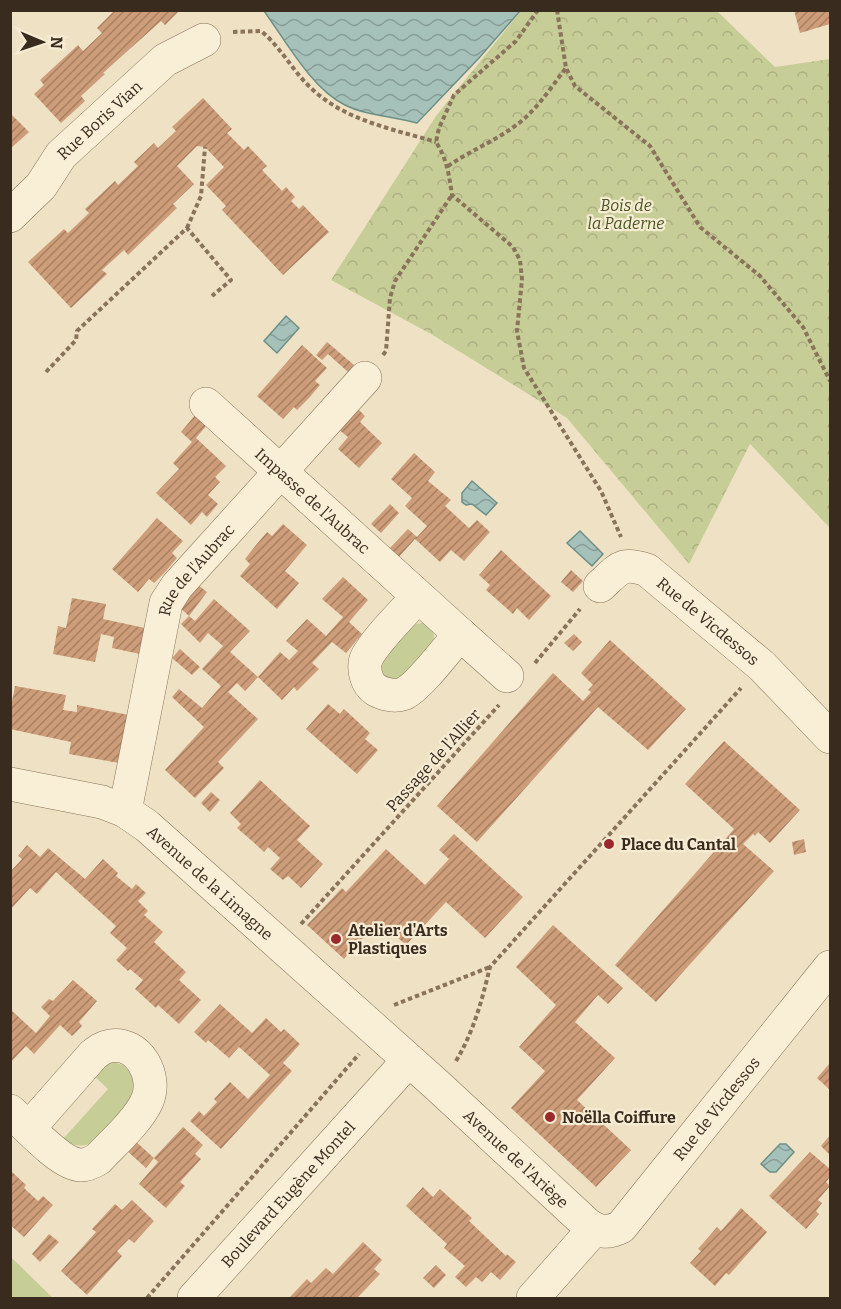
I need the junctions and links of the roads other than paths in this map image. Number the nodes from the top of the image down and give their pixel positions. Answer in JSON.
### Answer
{"nodes":[{"id":1,"x":204,"y":40,"type":"road end"},
{"id":2,"x":10,"y":216,"type":"edge"},
{"id":3,"x":365,"y":378,"type":"road end"},
{"id":4,"x":206,"y":404,"type":"dead end"},
{"id":5,"x":280,"y":471,"type":"junction"},
{"id":6,"x":600,"y":586,"type":"road end"},
{"id":7,"x":418,"y":596,"type":"junction"},
{"id":8,"x":460,"y":634,"type":"junction"},
{"id":9,"x":513,"y":682,"type":"road end"},
{"id":10,"x":831,"y":737,"type":"edge"},
{"id":11,"x":16,"y":791,"type":"edge"},
{"id":12,"x":125,"y":811,"type":"junction"},
{"id":13,"x":831,"y":967,"type":"edge"},
{"id":14,"x":408,"y":1061,"type":"junction"},
{"id":15,"x":594,"y":1229,"type":"junction"},
{"id":16,"x":194,"y":1299,"type":"edge"},
{"id":17,"x":533,"y":1299,"type":"edge"}],
"edges":[{"from":1,"to":2,"type":"street","name":"Rue Boris Vian"},
{"from":3,"to":5,"type":"street","name":"Rue de l'Aubrac"},
{"from":4,"to":5,"type":"street","name":"Impasse de l'Aubrac"},
{"from":5,"to":7,"type":"street","name":"Impasse de l'Aubrac"},
{"from":5,"to":12,"type":"street","name":"Rue de l'Aubrac"},
{"from":6,"to":10,"type":"street","name":"Rue de Vicdessos"},
{"from":7,"to":8,"type":"street","name":"Impasse de l'Aubrac"},
{"from":7,"to":8,"type":"street"},
{"from":8,"to":9,"type":"street","name":"Impasse de l'Aubrac"},
{"from":11,"to":12,"type":"street","name":"Avenue de la Limagne"},
{"from":12,"to":14,"type":"street","name":"Avenue de la Limagne"},
{"from":13,"to":15,"type":"street","name":"Rue de Vicdessos"},
{"from":14,"to":15,"type":"street","name":"Avenue de l'Ariège"},
{"from":14,"to":16,"type":"street","name":"Boulevard Eugène Montel"},
{"from":15,"to":17,"type":"street"}]}
